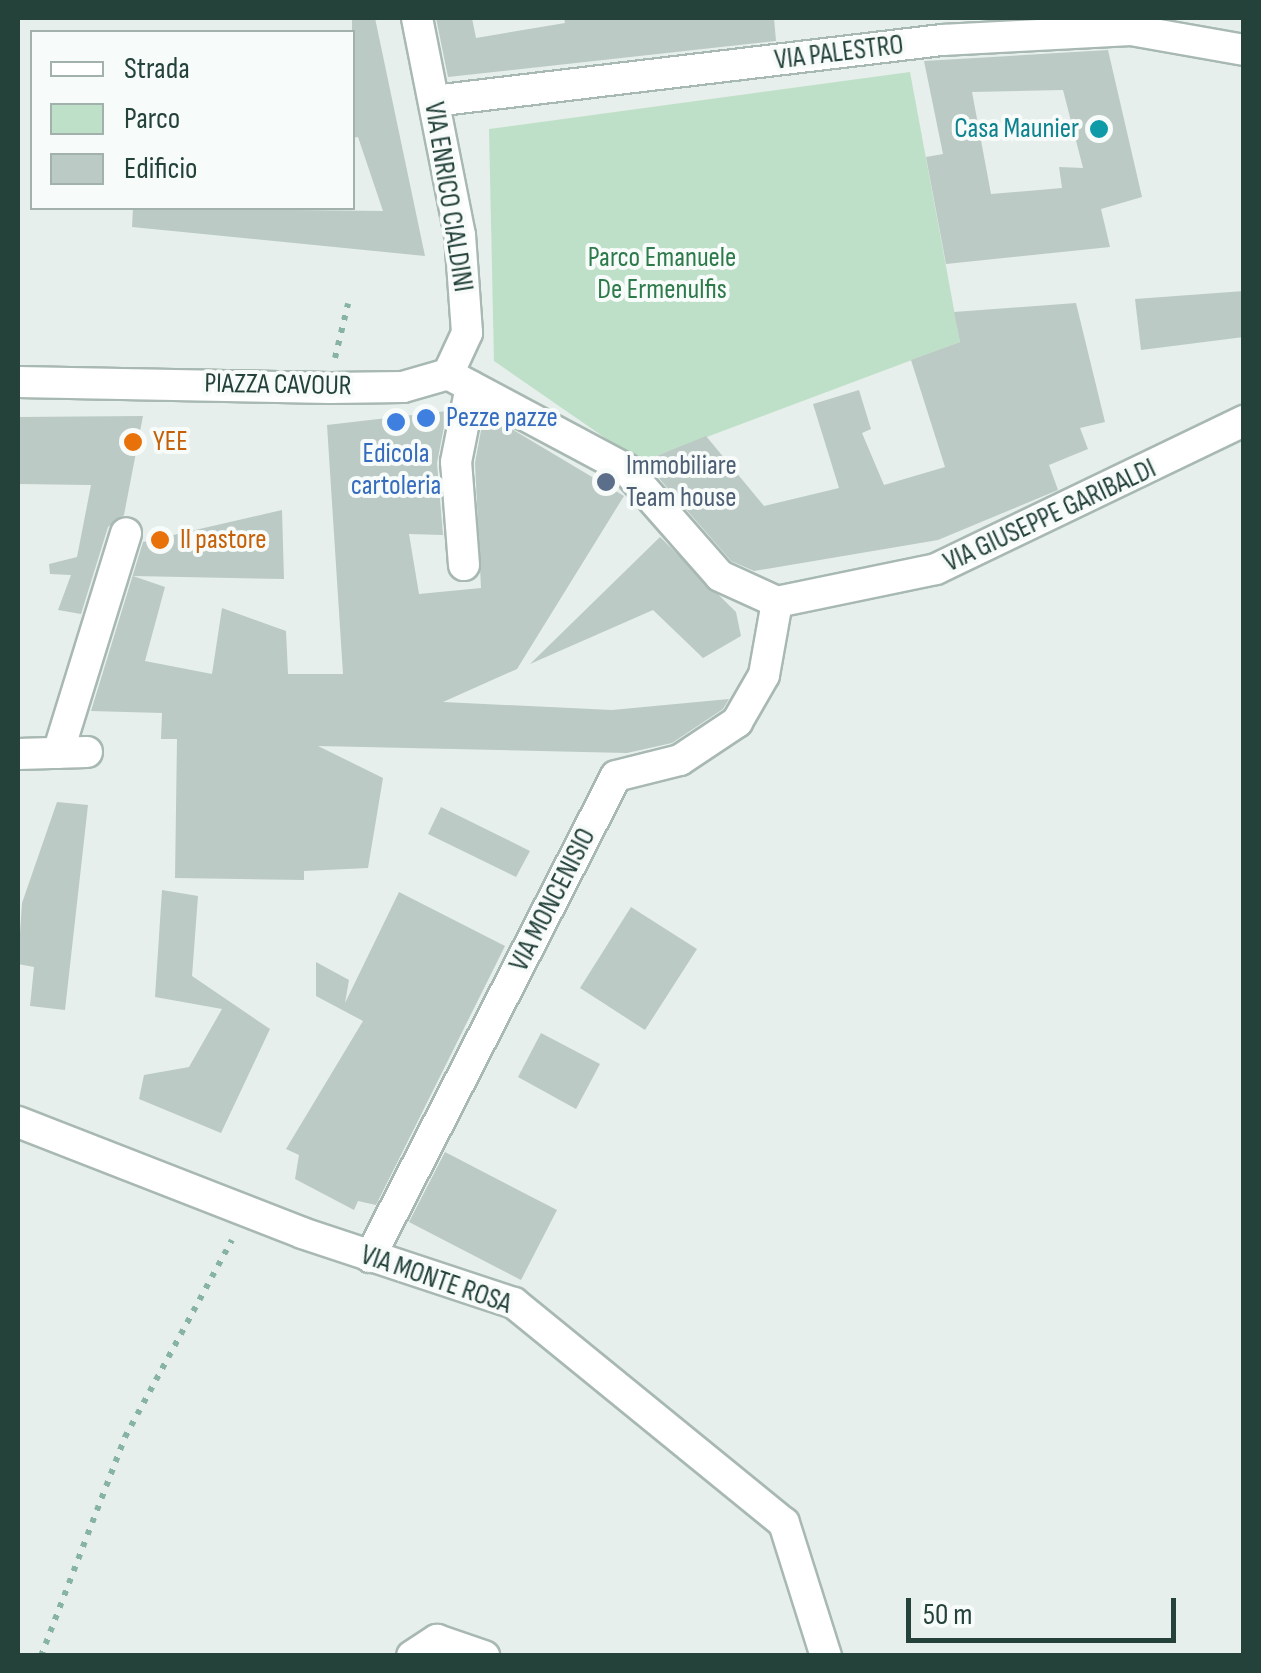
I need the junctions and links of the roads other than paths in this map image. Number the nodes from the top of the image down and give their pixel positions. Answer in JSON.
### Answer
{"nodes":[{"id":1,"x":418,"y":18,"type":"edge"},
{"id":2,"x":1130,"y":24,"type":"edge"},
{"id":3,"x":1244,"y":50,"type":"edge"},
{"id":4,"x":434,"y":100,"type":"junction"},
{"id":5,"x":460,"y":380,"type":"junction"},
{"id":6,"x":18,"y":382,"type":"edge"},
{"id":7,"x":1244,"y":421,"type":"edge"},
{"id":8,"x":126,"y":533,"type":"dead end"},
{"id":9,"x":464,"y":565,"type":"dead end"},
{"id":10,"x":777,"y":602,"type":"junction"},
{"id":11,"x":18,"y":754,"type":"edge"},
{"id":12,"x":18,"y":1122,"type":"edge"},
{"id":13,"x":370,"y":1257,"type":"junction"},
{"id":14,"x":412,"y":1656,"type":"edge"},
{"id":15,"x":484,"y":1656,"type":"edge"},
{"id":16,"x":826,"y":1656,"type":"edge"}],
"edges":[{"from":1,"to":4,"type":"street","name":"VIA ENRICO CIALDINI"},
{"from":2,"to":3,"type":"street","name":"VIA PALESTRO"},
{"from":2,"to":4,"type":"street","name":"VIA PALESTRO"},
{"from":4,"to":5,"type":"street","name":"VIA ENRICO CIALDINI"},
{"from":5,"to":6,"type":"street","name":"PIAZZA CAVOUR"},
{"from":5,"to":9,"type":"street","name":"VIA ENRICO CIALDINI"},
{"from":5,"to":10,"type":"street"},
{"from":7,"to":10,"type":"street","name":"VIA GIUSEPPE GARIBALDI"},
{"from":8,"to":11,"type":"street"},
{"from":10,"to":13,"type":"street","name":"VIA MONCENISIO"},
{"from":12,"to":13,"type":"street","name":"VIA MONTE ROSA"},
{"from":13,"to":16,"type":"street","name":"VIA MONTE ROSA"},
{"from":14,"to":15,"type":"street"}]}
